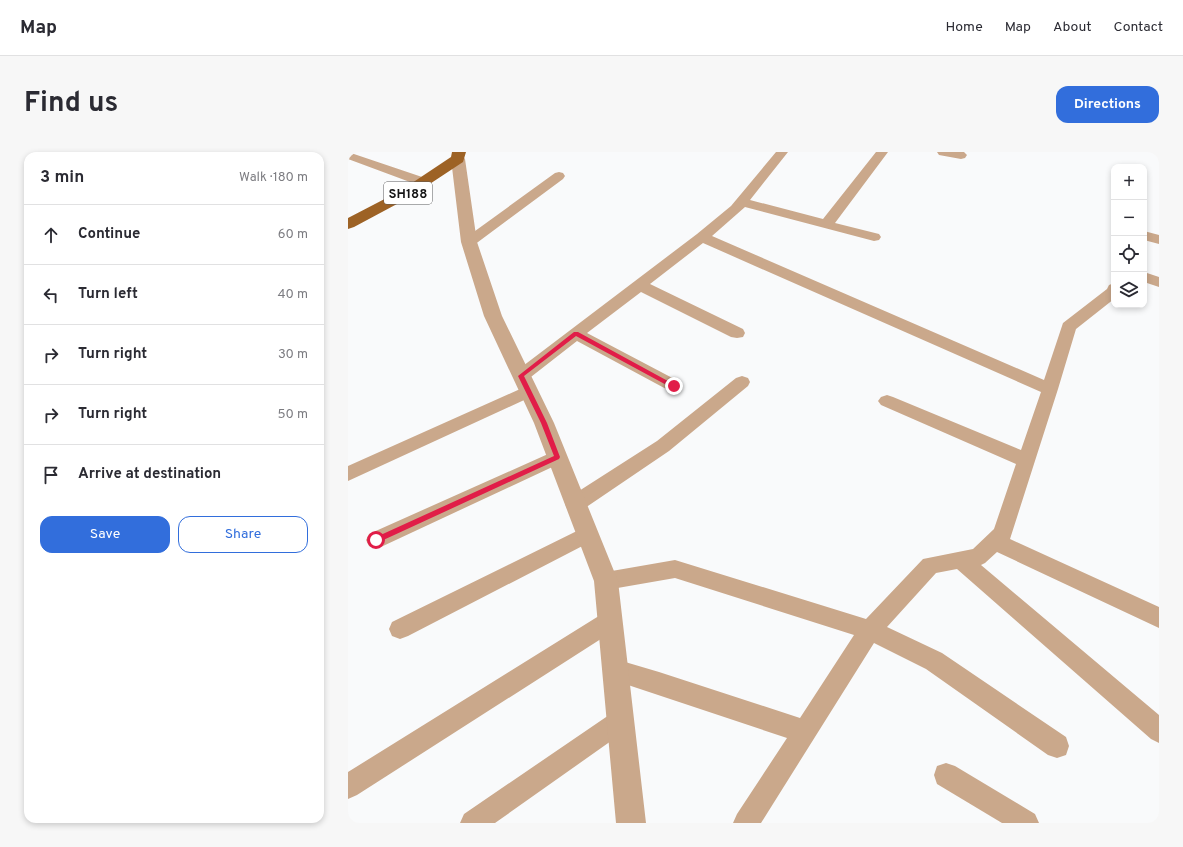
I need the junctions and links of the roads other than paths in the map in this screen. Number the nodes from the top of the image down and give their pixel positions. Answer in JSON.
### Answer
{"nodes":[{"id":1,"x":782,"y":152,"type":"edge"},
{"id":2,"x":882,"y":152,"type":"edge"},
{"id":3,"x":943,"y":152,"type":"edge"},
{"id":4,"x":348,"y":155,"type":"edge"},
{"id":5,"x":961,"y":155,"type":"dead end"},
{"id":6,"x":458,"y":156,"type":"edge"},
{"id":7,"x":559,"y":176,"type":"dead end"},
{"id":8,"x":423,"y":182,"type":"junction"},
{"id":9,"x":742,"y":202,"type":"junction"},
{"id":10,"x":348,"y":224,"type":"edge"},
{"id":11,"x":827,"y":224,"type":"junction"},
{"id":12,"x":1147,"y":236,"type":"edge"},
{"id":13,"x":702,"y":237,"type":"junction"},
{"id":14,"x":874,"y":237,"type":"dead end"},
{"id":15,"x":1159,"y":240,"type":"edge"},
{"id":16,"x":469,"y":242,"type":"junction"},
{"id":17,"x":1147,"y":278,"type":"edge"},
{"id":18,"x":1159,"y":282,"type":"edge"},
{"id":19,"x":639,"y":285,"type":"junction"},
{"id":20,"x":1111,"y":293,"type":"edge"},
{"id":21,"x":737,"y":333,"type":"dead end"},
{"id":22,"x":576,"y":334,"type":"junction"},
{"id":23,"x":742,"y":382,"type":"dead end"},
{"id":24,"x":525,"y":383,"type":"junction"},
{"id":25,"x":674,"y":386,"type":"dead end"},
{"id":26,"x":1050,"y":388,"type":"junction"},
{"id":27,"x":887,"y":401,"type":"dead end"},
{"id":28,"x":557,"y":457,"type":"junction"},
{"id":29,"x":1026,"y":460,"type":"junction"},
{"id":30,"x":348,"y":474,"type":"edge"},
{"id":31,"x":575,"y":504,"type":"junction"},
{"id":32,"x":587,"y":534,"type":"junction"},
{"id":33,"x":376,"y":540,"type":"dead end"},
{"id":34,"x":994,"y":541,"type":"junction"},
{"id":35,"x":961,"y":560,"type":"junction"},
{"id":36,"x":606,"y":581,"type":"junction"},
{"id":37,"x":1159,"y":618,"type":"edge"},
{"id":38,"x":610,"y":621,"type":"junction"},
{"id":39,"x":400,"y":629,"type":"dead end"},
{"id":40,"x":870,"y":630,"type":"junction"},
{"id":41,"x":615,"y":670,"type":"junction"},
{"id":42,"x":620,"y":721,"type":"junction"},
{"id":43,"x":1159,"y":731,"type":"edge"},
{"id":44,"x":805,"y":732,"type":"junction"},
{"id":45,"x":1057,"y":746,"type":"dead end"},
{"id":46,"x":946,"y":775,"type":"dead end"},
{"id":47,"x":348,"y":786,"type":"edge"},
{"id":48,"x":473,"y":823,"type":"edge"},
{"id":49,"x":630,"y":823,"type":"edge"},
{"id":50,"x":746,"y":823,"type":"edge"},
{"id":51,"x":1026,"y":823,"type":"edge"}],
"edges":[{"from":1,"to":9,"type":"street"},
{"from":2,"to":11,"type":"street"},
{"from":3,"to":5,"type":"street"},
{"from":4,"to":8,"type":"street"},
{"from":6,"to":8,"type":"main road","number":"SH188"},
{"from":6,"to":16,"type":"street"},
{"from":7,"to":16,"type":"street"},
{"from":8,"to":10,"type":"main road","number":"SH188"},
{"from":9,"to":11,"type":"street"},
{"from":9,"to":13,"type":"street"},
{"from":11,"to":14,"type":"street"},
{"from":12,"to":15,"type":"street"},
{"from":13,"to":19,"type":"street"},
{"from":13,"to":26,"type":"street"},
{"from":16,"to":24,"type":"street"},
{"from":17,"to":18,"type":"street"},
{"from":19,"to":21,"type":"street"},
{"from":19,"to":22,"type":"street"},
{"from":20,"to":26,"type":"street"},
{"from":22,"to":24,"type":"street"},
{"from":22,"to":25,"type":"street"},
{"from":23,"to":31,"type":"street"},
{"from":24,"to":28,"type":"street"},
{"from":24,"to":30,"type":"street"},
{"from":26,"to":29,"type":"street"},
{"from":27,"to":29,"type":"street"},
{"from":28,"to":31,"type":"street"},
{"from":28,"to":33,"type":"street"},
{"from":29,"to":34,"type":"street"},
{"from":31,"to":32,"type":"street"},
{"from":32,"to":36,"type":"street"},
{"from":32,"to":39,"type":"street"},
{"from":34,"to":35,"type":"street"},
{"from":34,"to":37,"type":"street"},
{"from":35,"to":40,"type":"street"},
{"from":35,"to":43,"type":"street"},
{"from":36,"to":38,"type":"street"},
{"from":36,"to":40,"type":"street"},
{"from":38,"to":41,"type":"street"},
{"from":38,"to":47,"type":"street"},
{"from":40,"to":44,"type":"street"},
{"from":40,"to":45,"type":"street"},
{"from":41,"to":42,"type":"street"},
{"from":41,"to":44,"type":"street"},
{"from":42,"to":48,"type":"street"},
{"from":42,"to":49,"type":"street"},
{"from":44,"to":50,"type":"street"},
{"from":46,"to":51,"type":"street"}]}
